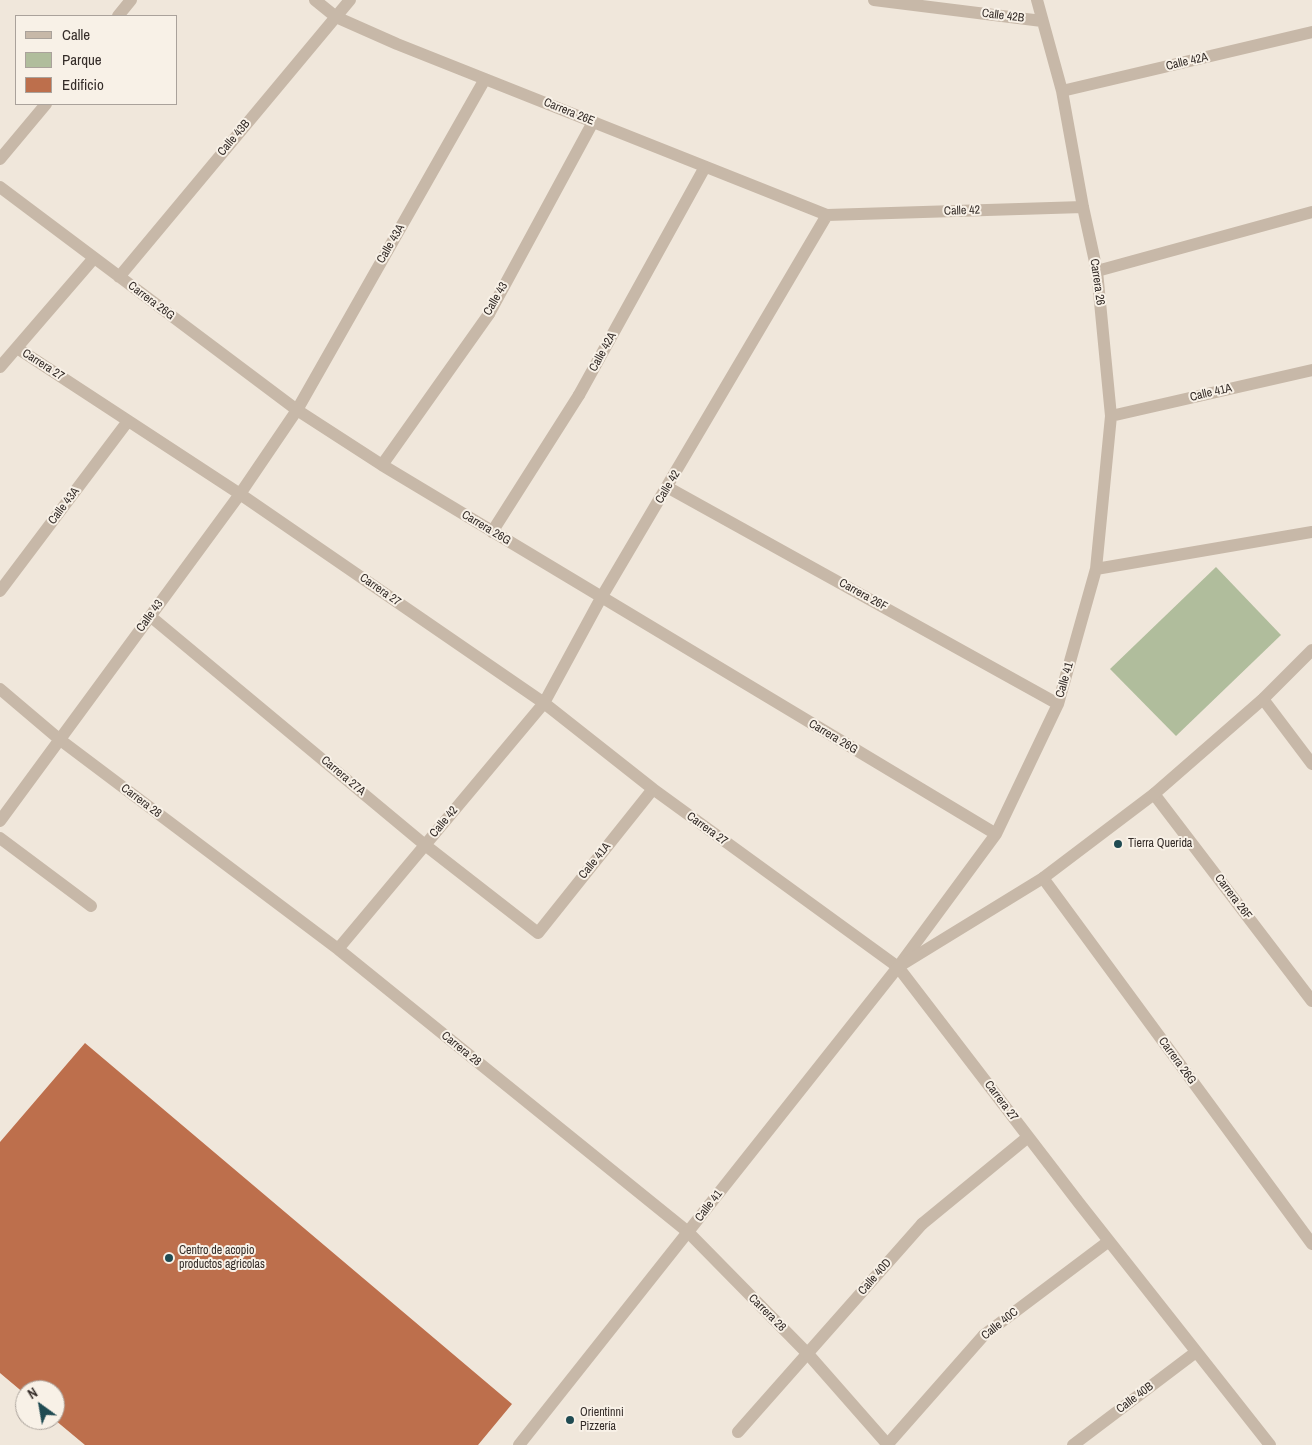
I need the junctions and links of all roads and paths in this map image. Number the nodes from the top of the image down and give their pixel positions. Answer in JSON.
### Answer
{"nodes":[{"id":1,"x":131,"y":0,"type":"edge"},
{"id":2,"x":316,"y":0,"type":"edge"},
{"id":3,"x":350,"y":0,"type":"edge"},
{"id":4,"x":874,"y":0,"type":"edge"},
{"id":5,"x":1037,"y":0,"type":"edge"},
{"id":6,"x":119,"y":15,"type":"edge"},
{"id":7,"x":336,"y":16,"type":"junction"},
{"id":8,"x":1042,"y":21,"type":"junction"},
{"id":9,"x":1312,"y":32,"type":"edge"},
{"id":10,"x":485,"y":79,"type":"junction"},
{"id":11,"x":1062,"y":92,"type":"junction"},
{"id":12,"x":45,"y":105,"type":"edge"},
{"id":13,"x":593,"y":122,"type":"junction"},
{"id":14,"x":0,"y":159,"type":"edge"},
{"id":15,"x":704,"y":167,"type":"junction"},
{"id":16,"x":0,"y":187,"type":"edge"},
{"id":17,"x":1083,"y":207,"type":"junction"},
{"id":18,"x":1312,"y":212,"type":"edge"},
{"id":19,"x":827,"y":215,"type":"junction"},
{"id":20,"x":94,"y":258,"type":"junction"},
{"id":21,"x":1097,"y":271,"type":"junction"},
{"id":22,"x":119,"y":276,"type":"junction"},
{"id":23,"x":16,"y":348,"type":"junction"},
{"id":24,"x":0,"y":367,"type":"edge"},
{"id":25,"x":1312,"y":370,"type":"edge"},
{"id":26,"x":298,"y":410,"type":"junction"},
{"id":27,"x":1110,"y":416,"type":"junction"},
{"id":28,"x":128,"y":421,"type":"junction"},
{"id":29,"x":382,"y":465,"type":"junction"},
{"id":30,"x":668,"y":487,"type":"junction"},
{"id":31,"x":240,"y":494,"type":"junction"},
{"id":32,"x":492,"y":532,"type":"junction"},
{"id":33,"x":1312,"y":532,"type":"edge"},
{"id":34,"x":1096,"y":569,"type":"junction"},
{"id":35,"x":0,"y":592,"type":"edge"},
{"id":36,"x":602,"y":598,"type":"junction"},
{"id":37,"x":150,"y":616,"type":"junction"},
{"id":38,"x":1312,"y":650,"type":"edge"},
{"id":39,"x":0,"y":689,"type":"edge"},
{"id":40,"x":1263,"y":700,"type":"junction"},
{"id":41,"x":544,"y":703,"type":"junction"},
{"id":42,"x":1058,"y":704,"type":"junction"},
{"id":43,"x":59,"y":740,"type":"junction"},
{"id":44,"x":1312,"y":764,"type":"edge"},
{"id":45,"x":652,"y":789,"type":"junction"},
{"id":46,"x":1154,"y":794,"type":"junction"},
{"id":47,"x":0,"y":821,"type":"edge"},
{"id":48,"x":996,"y":834,"type":"junction"},
{"id":49,"x":0,"y":838,"type":"edge"},
{"id":50,"x":425,"y":845,"type":"junction"},
{"id":51,"x":1043,"y":878,"type":"junction"},
{"id":52,"x":90,"y":906,"type":"dead end"},
{"id":53,"x":538,"y":933,"type":"joint"},
{"id":54,"x":338,"y":949,"type":"junction"},
{"id":55,"x":898,"y":967,"type":"junction"},
{"id":56,"x":1312,"y":1001,"type":"edge"},
{"id":57,"x":1028,"y":1138,"type":"junction"},
{"id":58,"x":688,"y":1232,"type":"junction"},
{"id":59,"x":1310,"y":1238,"type":"edge"},
{"id":60,"x":1109,"y":1241,"type":"junction"},
{"id":61,"x":1196,"y":1352,"type":"junction"},
{"id":62,"x":808,"y":1354,"type":"junction"},
{"id":63,"x":738,"y":1432,"type":"dead end"},
{"id":64,"x":519,"y":1445,"type":"edge"},
{"id":65,"x":888,"y":1445,"type":"edge"},
{"id":66,"x":1073,"y":1445,"type":"edge"},
{"id":67,"x":1270,"y":1445,"type":"edge"}],
"edges":[{"from":1,"to":6,"type":"street"},
{"from":2,"to":7,"type":"street","name":"Carrera 26E"},
{"from":3,"to":7,"type":"street","name":"Calle 43B"},
{"from":4,"to":8,"type":"street","name":"Calle 42B"},
{"from":5,"to":8,"type":"street","name":"Carrera 26"},
{"from":7,"to":10,"type":"street","name":"Carrera 26E"},
{"from":7,"to":22,"type":"street","name":"Calle 43B"},
{"from":8,"to":11,"type":"street","name":"Carrera 26"},
{"from":9,"to":11,"type":"street","name":"Calle 42A"},
{"from":10,"to":13,"type":"street","name":"Carrera 26E"},
{"from":10,"to":26,"type":"street","name":"Calle 43A"},
{"from":11,"to":17,"type":"street","name":"Carrera 26"},
{"from":12,"to":14,"type":"street"},
{"from":13,"to":15,"type":"street","name":"Carrera 26E"},
{"from":13,"to":29,"type":"street","name":"Calle 43"},
{"from":15,"to":19,"type":"street","name":"Carrera 26E"},
{"from":15,"to":32,"type":"street","name":"Calle 42A"},
{"from":16,"to":20,"type":"street","name":"Carrera 26G"},
{"from":17,"to":19,"type":"street","name":"Calle 42"},
{"from":17,"to":21,"type":"street","name":"Carrera 26"},
{"from":18,"to":21,"type":"street"},
{"from":19,"to":30,"type":"street","name":"Calle 42"},
{"from":20,"to":22,"type":"street","name":"Carrera 26G"},
{"from":20,"to":23,"type":"street"},
{"from":21,"to":27,"type":"street","name":"Carrera 26"},
{"from":22,"to":26,"type":"street","name":"Carrera 26G"},
{"from":23,"to":24,"type":"street"},
{"from":23,"to":28,"type":"street","name":"Carrera 27"},
{"from":25,"to":27,"type":"street","name":"Calle 41A"},
{"from":26,"to":29,"type":"street","name":"Carrera 26G"},
{"from":26,"to":31,"type":"street","name":"Calle 43"},
{"from":27,"to":34,"type":"street","name":"Carrera 26"},
{"from":28,"to":31,"type":"street","name":"Carrera 27"},
{"from":28,"to":35,"type":"street","name":"Calle 43A"},
{"from":29,"to":32,"type":"street","name":"Carrera 26G"},
{"from":30,"to":36,"type":"street","name":"Calle 42"},
{"from":30,"to":42,"type":"street","name":"Carrera 26F"},
{"from":31,"to":37,"type":"street","name":"Calle 43"},
{"from":31,"to":41,"type":"street","name":"Carrera 27"},
{"from":32,"to":36,"type":"street","name":"Carrera 26G"},
{"from":33,"to":34,"type":"street"},
{"from":34,"to":42,"type":"street","name":"Calle 41"},
{"from":36,"to":41,"type":"street","name":"Calle 42"},
{"from":36,"to":48,"type":"street","name":"Carrera 26G"},
{"from":37,"to":43,"type":"street","name":"Calle 43"},
{"from":37,"to":50,"type":"street","name":"Carrera 27A"},
{"from":38,"to":40,"type":"street","name":"Calle 41"},
{"from":39,"to":43,"type":"street","name":"Carrera 28"},
{"from":40,"to":44,"type":"street"},
{"from":40,"to":46,"type":"street","name":"Calle 41"},
{"from":41,"to":45,"type":"street","name":"Carrera 27"},
{"from":41,"to":50,"type":"street","name":"Calle 42"},
{"from":42,"to":48,"type":"street","name":"Calle 41"},
{"from":43,"to":47,"type":"street","name":"Calle 43"},
{"from":43,"to":54,"type":"street","name":"Carrera 28"},
{"from":45,"to":53,"type":"street","name":"Calle 41A"},
{"from":45,"to":55,"type":"street","name":"Carrera 27"},
{"from":46,"to":51,"type":"street","name":"Calle 41"},
{"from":46,"to":56,"type":"street","name":"Carrera 26F"},
{"from":48,"to":55,"type":"street","name":"Calle 41"},
{"from":49,"to":52,"type":"street"},
{"from":50,"to":53,"type":"street","name":"Carrera 27A"},
{"from":50,"to":54,"type":"street","name":"Calle 42"},
{"from":51,"to":55,"type":"street","name":"Calle 41"},
{"from":51,"to":59,"type":"street","name":"Carrera 26G"},
{"from":54,"to":58,"type":"street","name":"Carrera 28"},
{"from":55,"to":57,"type":"street","name":"Carrera 27"},
{"from":55,"to":58,"type":"street","name":"Calle 41"},
{"from":57,"to":60,"type":"street","name":"Carrera 27"},
{"from":57,"to":62,"type":"street","name":"Calle 40D"},
{"from":58,"to":62,"type":"street","name":"Carrera 28"},
{"from":58,"to":64,"type":"street","name":"Calle 41"},
{"from":60,"to":61,"type":"street","name":"Carrera 27"},
{"from":60,"to":65,"type":"street","name":"Calle 40C"},
{"from":61,"to":66,"type":"street","name":"Calle 40B"},
{"from":61,"to":67,"type":"street","name":"Carrera 27"},
{"from":62,"to":63,"type":"street","name":"Calle 40D"},
{"from":62,"to":65,"type":"street","name":"Carrera 28"}]}
